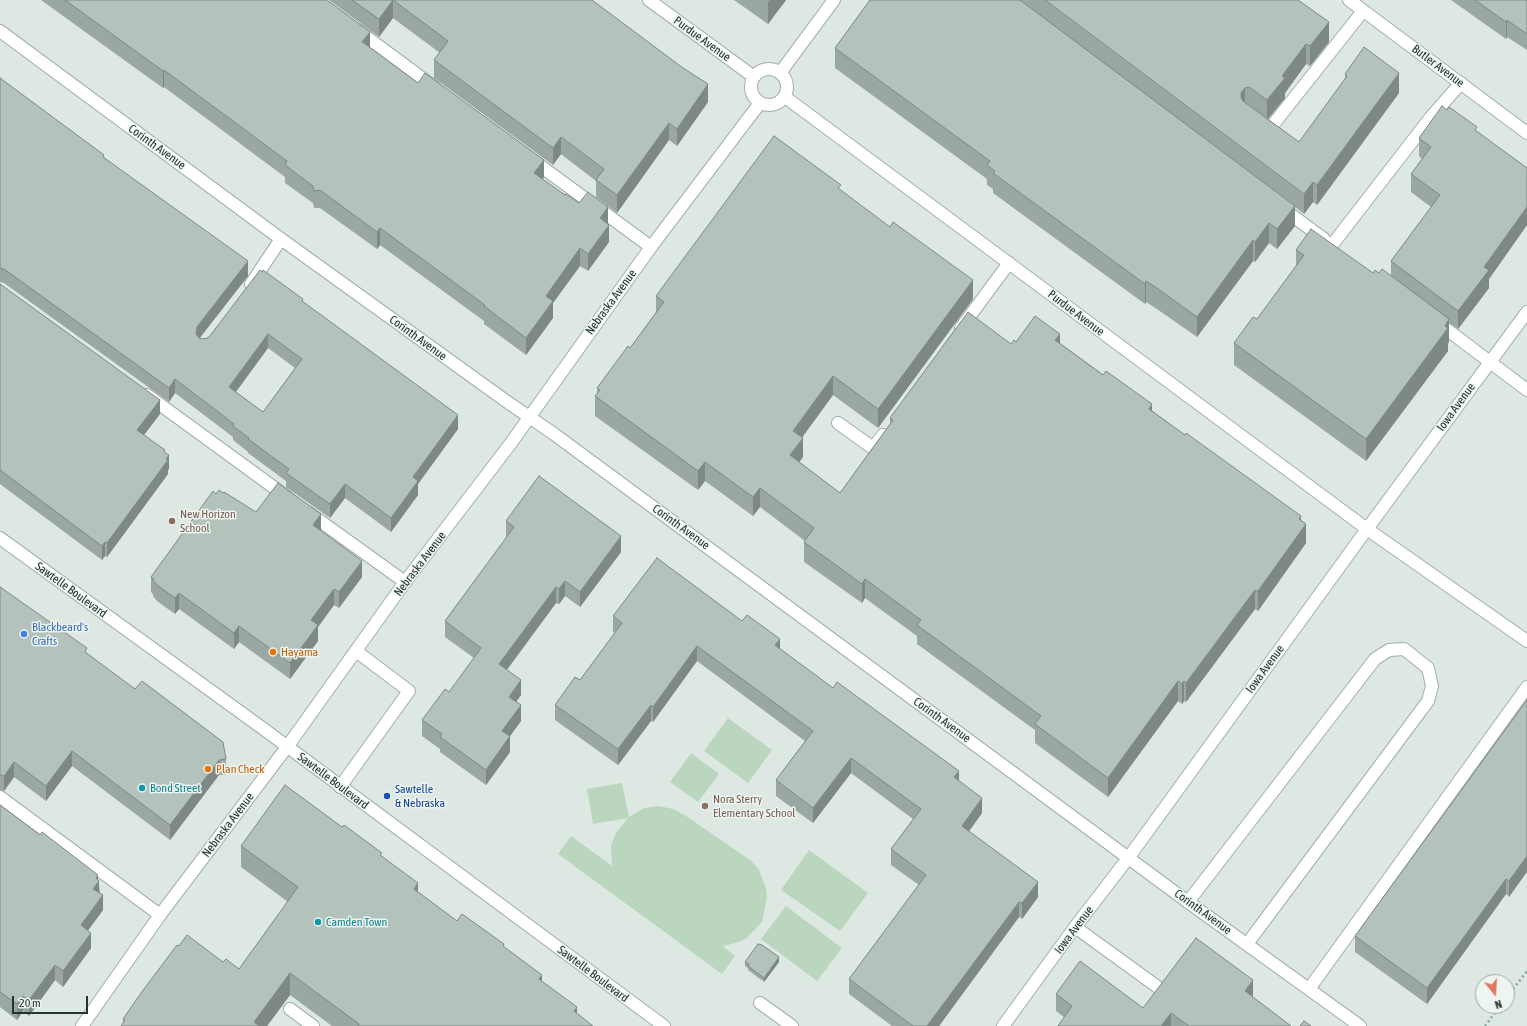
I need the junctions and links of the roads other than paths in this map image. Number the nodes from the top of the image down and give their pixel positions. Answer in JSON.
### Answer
{"nodes":[{"id":1,"x":650,"y":0,"type":"edge"},
{"id":2,"x":834,"y":0,"type":"edge"},
{"id":3,"x":1349,"y":0,"type":"edge"},
{"id":4,"x":1363,"y":11,"type":"junction"},
{"id":5,"x":348,"y":23,"type":"edge"},
{"id":6,"x":0,"y":31,"type":"edge"},
{"id":7,"x":780,"y":73,"type":"junction"},
{"id":8,"x":754,"y":77,"type":"junction"},
{"id":9,"x":1461,"y":83,"type":"junction"},
{"id":10,"x":443,"y":94,"type":"edge"},
{"id":11,"x":785,"y":97,"type":"junction"},
{"id":12,"x":760,"y":103,"type":"junction"},
{"id":13,"x":1254,"y":120,"type":"edge"},
{"id":14,"x":1527,"y":133,"type":"edge"},
{"id":15,"x":519,"y":150,"type":"edge"},
{"id":16,"x":1275,"y":203,"type":"edge"},
{"id":17,"x":281,"y":238,"type":"junction"},
{"id":18,"x":651,"y":247,"type":"junction"},
{"id":19,"x":1010,"y":263,"type":"junction"},
{"id":20,"x":245,"y":292,"type":"edge"},
{"id":21,"x":1527,"y":312,"type":"edge"},
{"id":22,"x":1427,"y":316,"type":"edge"},
{"id":23,"x":953,"y":339,"type":"edge"},
{"id":24,"x":1490,"y":362,"type":"junction"},
{"id":25,"x":136,"y":388,"type":"edge"},
{"id":26,"x":1527,"y":390,"type":"edge"},
{"id":27,"x":529,"y":417,"type":"junction"},
{"id":28,"x":838,"y":423,"type":"dead end"},
{"id":29,"x":887,"y":428,"type":"edge"},
{"id":30,"x":1367,"y":529,"type":"junction"},
{"id":31,"x":0,"y":538,"type":"edge"},
{"id":32,"x":405,"y":582,"type":"junction"},
{"id":33,"x":1527,"y":641,"type":"edge"},
{"id":34,"x":356,"y":651,"type":"junction"},
{"id":35,"x":1527,"y":688,"type":"edge"},
{"id":36,"x":287,"y":747,"type":"junction"},
{"id":37,"x":340,"y":787,"type":"junction"},
{"id":38,"x":0,"y":797,"type":"edge"},
{"id":39,"x":1129,"y":858,"type":"junction"},
{"id":40,"x":1188,"y":902,"type":"junction"},
{"id":41,"x":160,"y":915,"type":"junction"},
{"id":42,"x":1075,"y":927,"type":"junction"},
{"id":43,"x":1248,"y":944,"type":"junction"},
{"id":44,"x":1159,"y":988,"type":"edge"},
{"id":45,"x":1309,"y":989,"type":"junction"},
{"id":46,"x":760,"y":1003,"type":"dead end"},
{"id":47,"x":290,"y":1009,"type":"dead end"},
{"id":48,"x":82,"y":1026,"type":"edge"},
{"id":49,"x":313,"y":1026,"type":"edge"},
{"id":50,"x":664,"y":1026,"type":"edge"},
{"id":51,"x":792,"y":1026,"type":"edge"},
{"id":52,"x":1004,"y":1026,"type":"edge"},
{"id":53,"x":1360,"y":1026,"type":"edge"}],
"edges":[{"from":1,"to":8,"type":"street","name":"Purdue Avenue"},
{"from":2,"to":7,"type":"street"},
{"from":3,"to":4,"type":"street","name":"Butler Avenue"},
{"from":4,"to":9,"type":"street","name":"Butler Avenue"},
{"from":4,"to":13,"type":"street"},
{"from":5,"to":10,"type":"street"},
{"from":6,"to":17,"type":"street","name":"Corinth Avenue"},
{"from":7,"to":8,"type":"street"},
{"from":7,"to":11,"type":"street"},
{"from":8,"to":12,"type":"street"},
{"from":9,"to":14,"type":"street","name":"Butler Avenue"},
{"from":9,"to":16,"type":"street"},
{"from":11,"to":12,"type":"street"},
{"from":11,"to":19,"type":"street","name":"Purdue Avenue"},
{"from":12,"to":18,"type":"street","name":"Nebraska Avenue"},
{"from":15,"to":18,"type":"street"},
{"from":17,"to":20,"type":"street"},
{"from":17,"to":27,"type":"street","name":"Corinth Avenue"},
{"from":18,"to":27,"type":"street","name":"Nebraska Avenue"},
{"from":19,"to":23,"type":"street"},
{"from":19,"to":30,"type":"street","name":"Purdue Avenue"},
{"from":21,"to":24,"type":"street","name":"Iowa Avenue"},
{"from":22,"to":24,"type":"street"},
{"from":24,"to":26,"type":"street"},
{"from":24,"to":30,"type":"street","name":"Iowa Avenue"},
{"from":25,"to":32,"type":"street"},
{"from":27,"to":32,"type":"street","name":"Nebraska Avenue"},
{"from":27,"to":39,"type":"street","name":"Corinth Avenue"},
{"from":28,"to":29,"type":"street"},
{"from":30,"to":33,"type":"street","name":"Purdue Avenue"},
{"from":30,"to":39,"type":"street","name":"Iowa Avenue"},
{"from":31,"to":36,"type":"street","name":"Sawtelle Boulevard"},
{"from":32,"to":34,"type":"street","name":"Nebraska Avenue"},
{"from":34,"to":36,"type":"street","name":"Nebraska Avenue"},
{"from":34,"to":37,"type":"street"},
{"from":35,"to":45,"type":"street"},
{"from":36,"to":37,"type":"street","name":"Sawtelle Boulevard"},
{"from":36,"to":41,"type":"street","name":"Nebraska Avenue"},
{"from":37,"to":50,"type":"street","name":"Sawtelle Boulevard"},
{"from":38,"to":41,"type":"street"},
{"from":39,"to":40,"type":"street","name":"Corinth Avenue"},
{"from":39,"to":42,"type":"street","name":"Iowa Avenue"},
{"from":40,"to":43,"type":"street","name":"Corinth Avenue"},
{"from":40,"to":43,"type":"street"},
{"from":41,"to":48,"type":"street","name":"Nebraska Avenue"},
{"from":42,"to":44,"type":"street"},
{"from":42,"to":52,"type":"street","name":"Iowa Avenue"},
{"from":43,"to":45,"type":"street","name":"Corinth Avenue"},
{"from":45,"to":53,"type":"street","name":"Corinth Avenue"},
{"from":46,"to":51,"type":"street"},
{"from":47,"to":49,"type":"street"}]}
